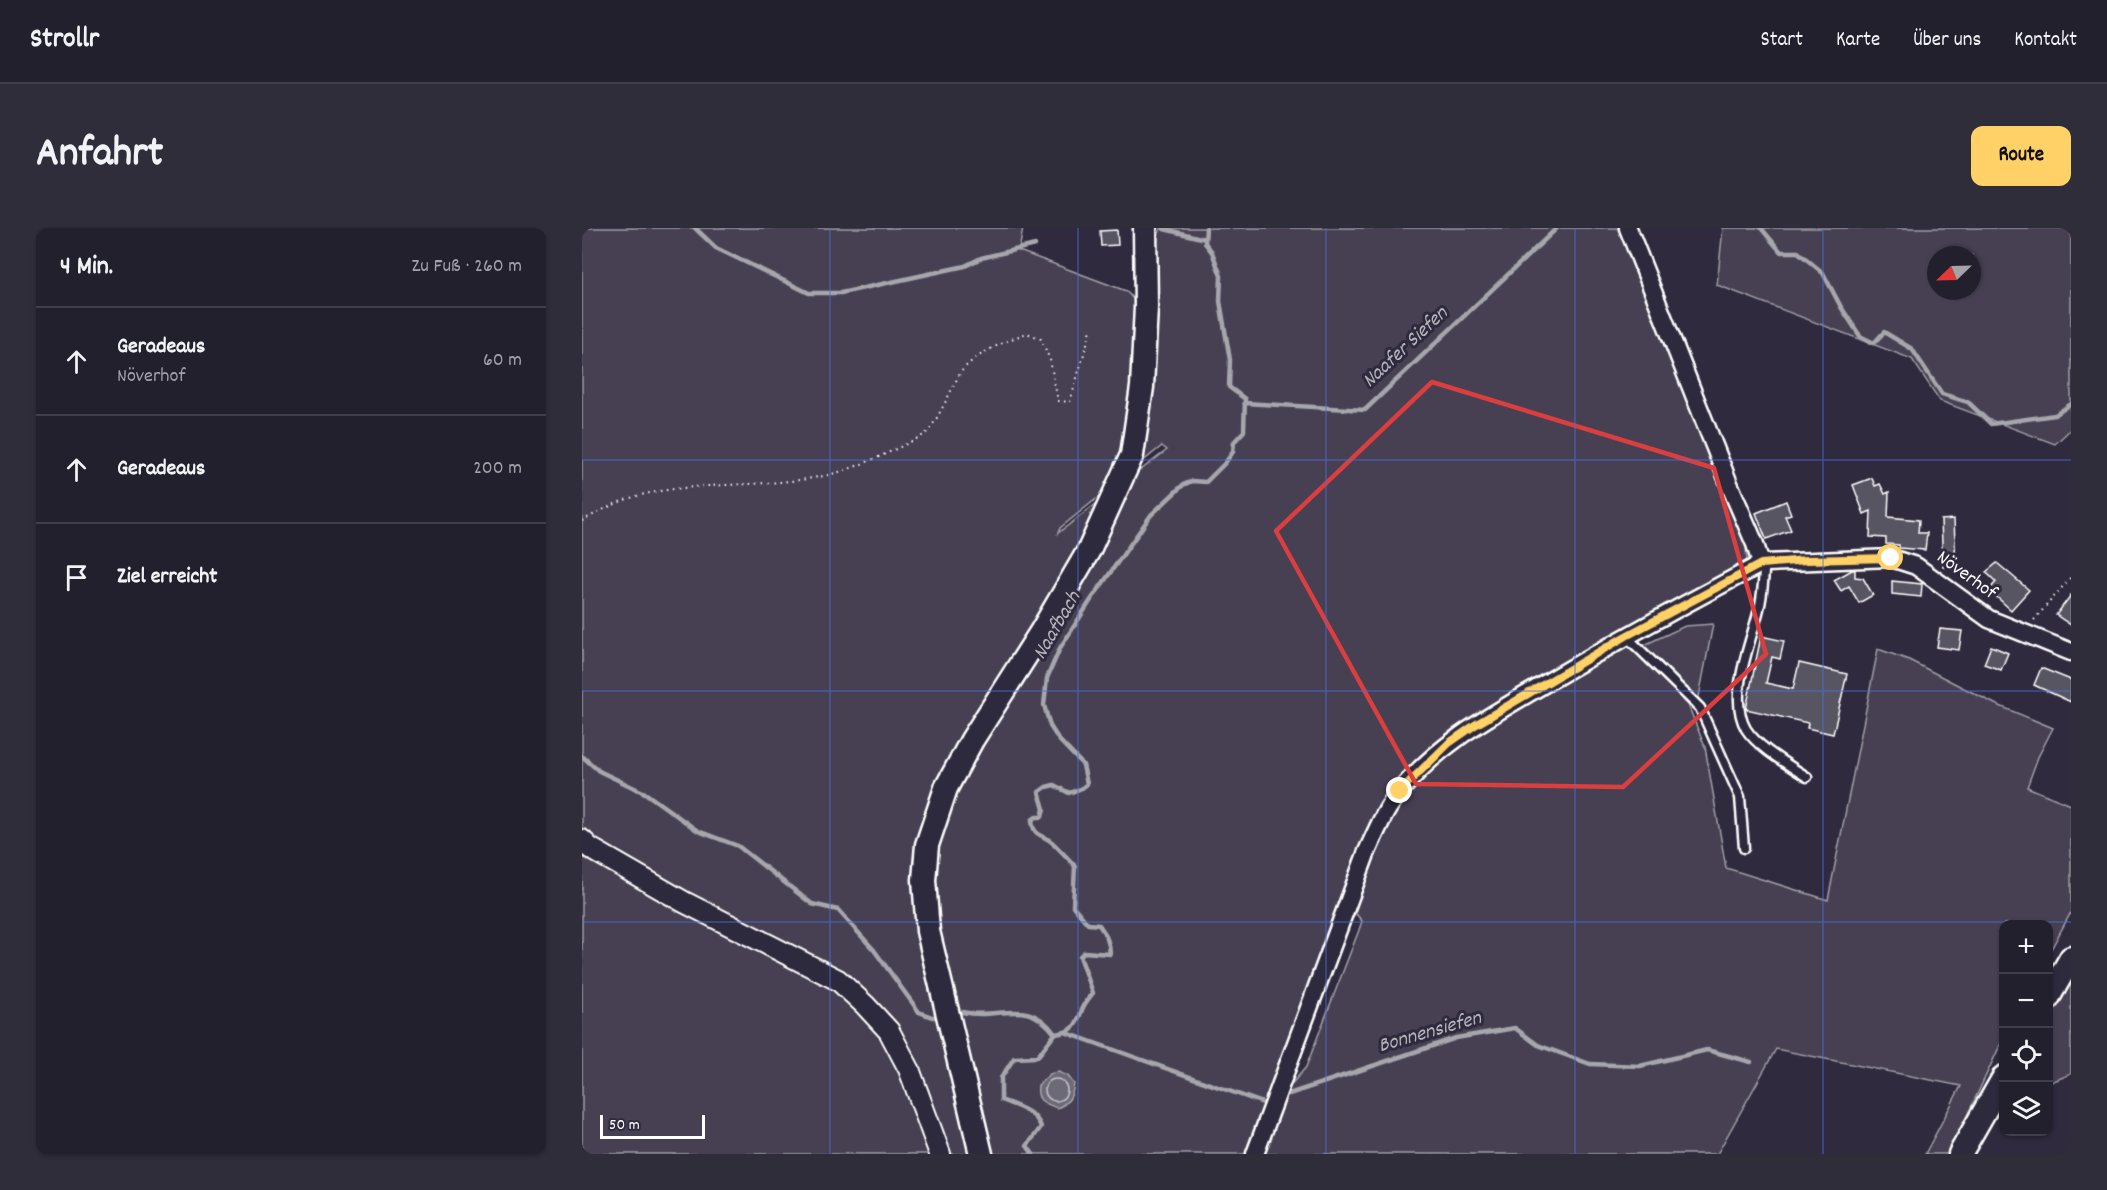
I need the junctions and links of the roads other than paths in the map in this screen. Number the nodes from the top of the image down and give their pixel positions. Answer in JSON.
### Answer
{"nodes":[{"id":1,"x":1145,"y":228,"type":"edge"},
{"id":2,"x":1628,"y":228,"type":"edge"},
{"id":3,"x":1763,"y":564,"type":"junction"},
{"id":4,"x":1626,"y":636,"type":"junction"},
{"id":5,"x":2071,"y":652,"type":"edge"},
{"id":6,"x":1808,"y":777,"type":"dead end"},
{"id":7,"x":582,"y":840,"type":"edge"},
{"id":8,"x":1744,"y":848,"type":"dead end"},
{"id":9,"x":2071,"y":958,"type":"edge"},
{"id":10,"x":2053,"y":991,"type":"edge"},
{"id":11,"x":2001,"y":1082,"type":"edge"},
{"id":12,"x":940,"y":1154,"type":"edge"},
{"id":13,"x":981,"y":1154,"type":"edge"},
{"id":14,"x":1255,"y":1154,"type":"edge"},
{"id":15,"x":1960,"y":1154,"type":"edge"}],
"edges":[{"from":1,"to":13,"type":"main road"},
{"from":2,"to":3,"type":"street"},
{"from":3,"to":4,"type":"street"},
{"from":3,"to":5,"type":"street","name":"Növerhof"},
{"from":3,"to":6,"type":"lane"},
{"from":4,"to":8,"type":"lane"},
{"from":4,"to":14,"type":"street"},
{"from":7,"to":12,"type":"street"},
{"from":9,"to":10,"type":"main road"},
{"from":11,"to":15,"type":"main road"}]}
